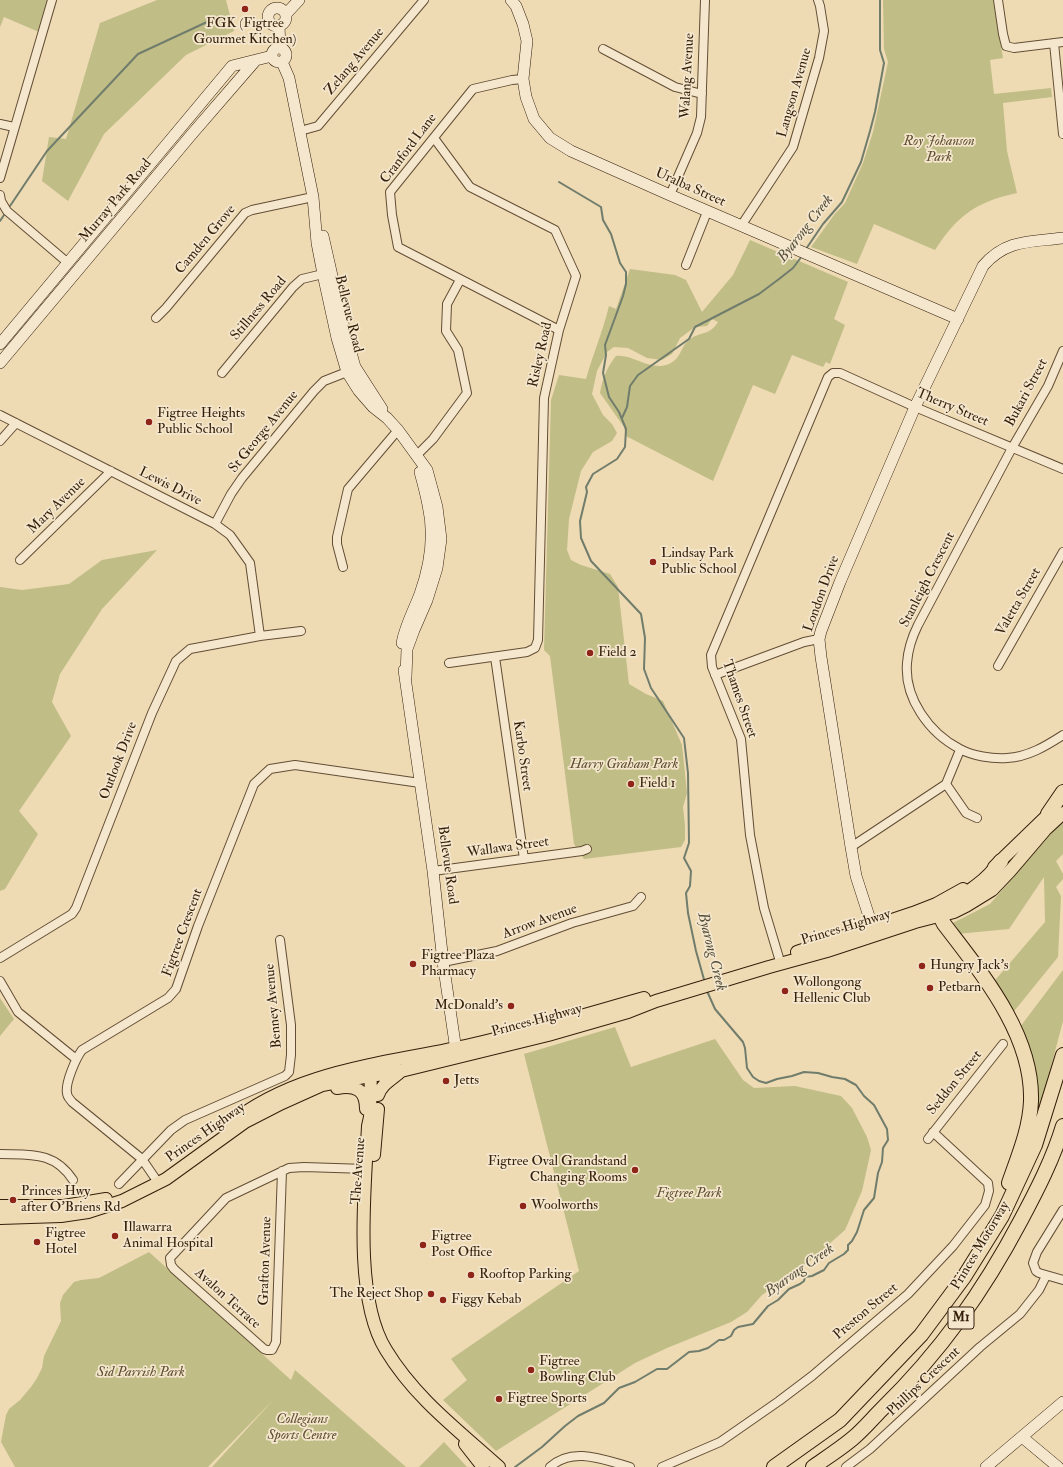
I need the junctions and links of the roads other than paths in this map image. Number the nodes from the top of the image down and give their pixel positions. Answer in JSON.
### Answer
{"nodes":[{"id":1,"x":52,"y":0,"type":"edge"},
{"id":2,"x":299,"y":0,"type":"edge"},
{"id":3,"x":424,"y":0,"type":"edge"},
{"id":4,"x":511,"y":0,"type":"edge"},
{"id":5,"x":705,"y":0,"type":"edge"},
{"id":6,"x":818,"y":0,"type":"edge"},
{"id":7,"x":998,"y":0,"type":"edge"},
{"id":8,"x":274,"y":4,"type":"edge"},
{"id":9,"x":286,"y":14,"type":"junction"},
{"id":10,"x":279,"y":26,"type":"junction"},
{"id":11,"x":1063,"y":42,"type":"edge"},
{"id":12,"x":1054,"y":43,"type":"junction"},
{"id":13,"x":603,"y":49,"type":"dead end"},
{"id":14,"x":276,"y":52,"type":"junction"},
{"id":15,"x":256,"y":59,"type":"junction"},
{"id":16,"x":523,"y":79,"type":"junction"},
{"id":17,"x":702,"y":94,"type":"junction"},
{"id":18,"x":0,"y":124,"type":"edge"},
{"id":19,"x":183,"y":125,"type":"junction"},
{"id":20,"x":14,"y":128,"type":"junction"},
{"id":21,"x":300,"y":131,"type":"junction"},
{"id":22,"x":192,"y":134,"type":"junction"},
{"id":23,"x":1063,"y":134,"type":"edge"},
{"id":24,"x":434,"y":138,"type":"junction"},
{"id":25,"x":0,"y":178,"type":"edge"},
{"id":26,"x":0,"y":195,"type":"edge"},
{"id":27,"x":670,"y":196,"type":"junction"},
{"id":28,"x":313,"y":200,"type":"junction"},
{"id":29,"x":707,"y":212,"type":"junction"},
{"id":30,"x":741,"y":226,"type":"junction"},
{"id":31,"x":1063,"y":238,"type":"edge"},
{"id":32,"x":68,"y":263,"type":"junction"},
{"id":33,"x":686,"y":266,"type":"dead end"},
{"id":34,"x":323,"y":274,"type":"junction"},
{"id":35,"x":460,"y":280,"type":"junction"},
{"id":36,"x":156,"y":318,"type":"dead end"},
{"id":37,"x":958,"y":318,"type":"junction"},
{"id":38,"x":559,"y":330,"type":"junction"},
{"id":39,"x":0,"y":344,"type":"edge"},
{"id":40,"x":1063,"y":351,"type":"edge"},
{"id":41,"x":0,"y":363,"type":"edge"},
{"id":42,"x":347,"y":372,"type":"junction"},
{"id":43,"x":222,"y":373,"type":"dead end"},
{"id":44,"x":832,"y":373,"type":"joint"},
{"id":45,"x":915,"y":407,"type":"junction"},
{"id":46,"x":0,"y":414,"type":"edge"},
{"id":47,"x":387,"y":418,"type":"junction"},
{"id":48,"x":16,"y":423,"type":"junction"},
{"id":49,"x":398,"y":430,"type":"junction"},
{"id":50,"x":0,"y":441,"type":"edge"},
{"id":51,"x":1012,"y":448,"type":"junction"},
{"id":52,"x":416,"y":456,"type":"junction"},
{"id":53,"x":1063,"y":469,"type":"edge"},
{"id":54,"x":111,"y":471,"type":"junction"},
{"id":55,"x":214,"y":524,"type":"junction"},
{"id":56,"x":1063,"y":552,"type":"edge"},
{"id":57,"x":20,"y":560,"type":"dead end"},
{"id":58,"x":343,"y":567,"type":"dead end"},
{"id":59,"x":301,"y":631,"type":"dead end"},
{"id":60,"x":260,"y":636,"type":"junction"},
{"id":61,"x":820,"y":639,"type":"junction"},
{"id":62,"x":495,"y":657,"type":"junction"},
{"id":63,"x":449,"y":663,"type":"dead end"},
{"id":64,"x":998,"y":666,"type":"dead end"},
{"id":65,"x":715,"y":675,"type":"junction"},
{"id":66,"x":1063,"y":735,"type":"edge"},
{"id":67,"x":960,"y":750,"type":"junction"},
{"id":68,"x":420,"y":783,"type":"junction"},
{"id":69,"x":946,"y":784,"type":"junction"},
{"id":70,"x":1063,"y":792,"type":"edge"},
{"id":71,"x":1063,"y":802,"type":"edge"},
{"id":72,"x":1048,"y":814,"type":"junction"},
{"id":73,"x":1063,"y":814,"type":"edge"},
{"id":74,"x":977,"y":818,"type":"dead end"},
{"id":75,"x":851,"y":847,"type":"junction"},
{"id":76,"x":587,"y":849,"type":"dead end"},
{"id":77,"x":524,"y":859,"type":"junction"},
{"id":78,"x":1001,"y":861,"type":"junction"},
{"id":79,"x":433,"y":871,"type":"junction"},
{"id":80,"x":641,"y":897,"type":"dead end"},
{"id":81,"x":940,"y":916,"type":"junction"},
{"id":82,"x":874,"y":931,"type":"junction"},
{"id":83,"x":280,"y":940,"type":"dead end"},
{"id":84,"x":0,"y":958,"type":"edge"},
{"id":85,"x":779,"y":958,"type":"junction"},
{"id":86,"x":443,"y":962,"type":"junction"},
{"id":87,"x":0,"y":981,"type":"edge"},
{"id":88,"x":712,"y":981,"type":"junction"},
{"id":89,"x":1003,"y":1044,"type":"dead end"},
{"id":90,"x":457,"y":1053,"type":"junction"},
{"id":91,"x":1063,"y":1055,"type":"edge"},
{"id":92,"x":76,"y":1059,"type":"junction"},
{"id":93,"x":290,"y":1070,"type":"joint"},
{"id":94,"x":374,"y":1070,"type":"junction"},
{"id":95,"x":401,"y":1071,"type":"junction"},
{"id":96,"x":378,"y":1095,"type":"junction"},
{"id":97,"x":282,"y":1103,"type":"junction"},
{"id":98,"x":368,"y":1126,"type":"junction"},
{"id":99,"x":1062,"y":1129,"type":"edge"},
{"id":100,"x":934,"y":1132,"type":"junction"},
{"id":101,"x":928,"y":1139,"type":"dead end"},
{"id":102,"x":0,"y":1154,"type":"edge"},
{"id":103,"x":142,"y":1159,"type":"junction"},
{"id":104,"x":366,"y":1169,"type":"junction"},
{"id":105,"x":282,"y":1171,"type":"junction"},
{"id":106,"x":155,"y":1178,"type":"junction"},
{"id":107,"x":73,"y":1180,"type":"dead end"},
{"id":108,"x":119,"y":1184,"type":"dead end"},
{"id":109,"x":0,"y":1206,"type":"edge"},
{"id":110,"x":1063,"y":1210,"type":"edge"},
{"id":111,"x":0,"y":1218,"type":"edge"},
{"id":112,"x":990,"y":1234,"type":"junction"},
{"id":113,"x":1046,"y":1276,"type":"junction"},
{"id":114,"x":367,"y":1280,"type":"junction"},
{"id":115,"x":1063,"y":1280,"type":"edge"},
{"id":116,"x":272,"y":1350,"type":"joint"},
{"id":117,"x":1063,"y":1402,"type":"edge"},
{"id":118,"x":450,"y":1425,"type":"junction"},
{"id":119,"x":1022,"y":1437,"type":"junction"},
{"id":120,"x":483,"y":1467,"type":"edge"},
{"id":121,"x":489,"y":1467,"type":"edge"},
{"id":122,"x":499,"y":1467,"type":"edge"},
{"id":123,"x":550,"y":1467,"type":"edge"},
{"id":124,"x":630,"y":1467,"type":"edge"},
{"id":125,"x":662,"y":1467,"type":"edge"},
{"id":126,"x":774,"y":1467,"type":"edge"},
{"id":127,"x":813,"y":1467,"type":"edge"},
{"id":128,"x":846,"y":1467,"type":"edge"},
{"id":129,"x":986,"y":1467,"type":"edge"},
{"id":130,"x":1058,"y":1467,"type":"edge"}],
"edges":[{"from":1,"to":20,"type":"street"},
{"from":2,"to":9,"type":"street"},
{"from":3,"to":21,"type":"street","name":"Zelang Avenue"},
{"from":4,"to":16,"type":"street","name":"Uralba Street"},
{"from":5,"to":17,"type":"street","name":"Walang Avenue"},
{"from":6,"to":30,"type":"street","name":"Langson Avenue"},
{"from":7,"to":12,"type":"street"},
{"from":8,"to":9,"type":"street"},
{"from":8,"to":10,"type":"street"},
{"from":9,"to":10,"type":"street"},
{"from":10,"to":14,"type":"street"},
{"from":11,"to":12,"type":"street"},
{"from":12,"to":23,"type":"street"},
{"from":13,"to":17,"type":"street"},
{"from":14,"to":15,"type":"street","name":"Murray Park Road"},
{"from":14,"to":21,"type":"street","name":"Bellevue Road"},
{"from":15,"to":19,"type":"street","name":"Murray Park Road"},
{"from":15,"to":22,"type":"street","name":"Murray Park Road"},
{"from":16,"to":24,"type":"street","name":"Cranford Lane"},
{"from":16,"to":27,"type":"street","name":"Uralba Street"},
{"from":17,"to":27,"type":"street","name":"Walang Avenue"},
{"from":18,"to":20,"type":"street"},
{"from":19,"to":22,"type":"street"},
{"from":19,"to":32,"type":"street","name":"Murray Park Road"},
{"from":20,"to":25,"type":"street"},
{"from":21,"to":28,"type":"street","name":"Bellevue Road"},
{"from":22,"to":41,"type":"street","name":"Murray Park Road"},
{"from":24,"to":35,"type":"street","name":"Cranford Lane"},
{"from":24,"to":38,"type":"street","name":"Risley Road"},
{"from":26,"to":32,"type":"street"},
{"from":27,"to":29,"type":"street","name":"Uralba Street"},
{"from":28,"to":34,"type":"street","name":"Bellevue Road"},
{"from":28,"to":36,"type":"street","name":"Camden Grove"},
{"from":28,"to":47,"type":"street","name":"Bellevue Road"},
{"from":29,"to":30,"type":"street","name":"Uralba Street"},
{"from":29,"to":33,"type":"street"},
{"from":30,"to":37,"type":"street","name":"Uralba Street"},
{"from":31,"to":37,"type":"street","name":"London Drive"},
{"from":32,"to":39,"type":"street","name":"Murray Park Road"},
{"from":34,"to":42,"type":"street","name":"Bellevue Road"},
{"from":34,"to":43,"type":"street","name":"Stillness Road"},
{"from":35,"to":38,"type":"street","name":"Cranford Lane"},
{"from":35,"to":52,"type":"street"},
{"from":37,"to":45,"type":"street","name":"London Drive"},
{"from":38,"to":62,"type":"street","name":"Risley Road"},
{"from":40,"to":51,"type":"street","name":"Bukari Street"},
{"from":42,"to":47,"type":"street","name":"Bellevue Road"},
{"from":42,"to":55,"type":"street","name":"St George Avenue"},
{"from":44,"to":45,"type":"street","name":"Therry Street"},
{"from":44,"to":65,"type":"street","name":"Thames Street"},
{"from":45,"to":51,"type":"street","name":"Therry Street"},
{"from":45,"to":61,"type":"street","name":"London Drive"},
{"from":46,"to":48,"type":"street","name":"Lewis Drive"},
{"from":47,"to":49,"type":"street","name":"Bellevue Road"},
{"from":48,"to":50,"type":"street"},
{"from":48,"to":54,"type":"street","name":"Lewis Drive"},
{"from":49,"to":52,"type":"street","name":"Bellevue Road"},
{"from":49,"to":58,"type":"street"},
{"from":51,"to":53,"type":"street","name":"Therry Street"},
{"from":51,"to":67,"type":"street","name":"Stanleigh Crescent"},
{"from":52,"to":68,"type":"street","name":"Bellevue Road"},
{"from":54,"to":55,"type":"street","name":"Lewis Drive"},
{"from":54,"to":57,"type":"street","name":"Mary Avenue"},
{"from":55,"to":60,"type":"street","name":"Lewis Drive"},
{"from":56,"to":64,"type":"street","name":"Valetta Street"},
{"from":59,"to":60,"type":"street","name":"Outlook Drive"},
{"from":60,"to":84,"type":"street","name":"Outlook Drive"},
{"from":61,"to":65,"type":"street"},
{"from":61,"to":75,"type":"street","name":"London Drive"},
{"from":62,"to":63,"type":"street"},
{"from":62,"to":77,"type":"street","name":"Karbo Street"},
{"from":65,"to":85,"type":"street","name":"Thames Street"},
{"from":66,"to":67,"type":"street","name":"Stanleigh Crescent"},
{"from":67,"to":69,"type":"street"},
{"from":68,"to":79,"type":"street","name":"Bellevue Road"},
{"from":68,"to":92,"type":"street","name":"Figtree Crescent"},
{"from":69,"to":74,"type":"street"},
{"from":69,"to":75,"type":"street"},
{"from":70,"to":72,"type":"highway"},
{"from":71,"to":72,"type":"main road","name":"Princes Highway"},
{"from":72,"to":78,"type":"main road","name":"Princes Highway"},
{"from":73,"to":81,"type":"main road","name":"Princes Highway"},
{"from":75,"to":82,"type":"street","name":"London Drive"},
{"from":76,"to":77,"type":"street","name":"Wallawa Street"},
{"from":77,"to":79,"type":"street","name":"Wallawa Street"},
{"from":78,"to":81,"type":"highway"},
{"from":78,"to":82,"type":"main road","name":"Princes Highway"},
{"from":79,"to":86,"type":"street","name":"Bellevue Road"},
{"from":80,"to":86,"type":"street","name":"Arrow Avenue"},
{"from":81,"to":82,"type":"main road","name":"Princes Highway"},
{"from":81,"to":112,"type":"highway"},
{"from":82,"to":85,"type":"main road","name":"Princes Highway"},
{"from":82,"to":88,"type":"main road","name":"Princes Highway"},
{"from":83,"to":93,"type":"street","name":"Benney Avenue"},
{"from":85,"to":88,"type":"main road","name":"Princes Highway"},
{"from":86,"to":90,"type":"street","name":"Bellevue Road"},
{"from":87,"to":92,"type":"street"},
{"from":88,"to":90,"type":"main road","name":"Princes Highway"},
{"from":89,"to":100,"type":"street","name":"Seddon Street"},
{"from":90,"to":94,"type":"main road","name":"Princes Highway"},
{"from":90,"to":95,"type":"main road","name":"Princes Highway"},
{"from":91,"to":112,"type":"highway","name":"Princes Motorway","number":"M1"},
{"from":92,"to":103,"type":"street","name":"Figtree Crescent"},
{"from":93,"to":103,"type":"street","name":"Princes Highway"},
{"from":94,"to":95,"type":"main road","name":"Princes Highway"},
{"from":94,"to":96,"type":"main road","name":"The Avenue"},
{"from":94,"to":97,"type":"main road","name":"Princes Highway"},
{"from":94,"to":98,"type":"main road","name":"The Avenue"},
{"from":94,"to":106,"type":"main road","name":"Princes Highway"},
{"from":95,"to":96,"type":"main road"},
{"from":96,"to":114,"type":"main road","name":"The Avenue"},
{"from":97,"to":98,"type":"main road"},
{"from":97,"to":111,"type":"main road","name":"Princes Highway"},
{"from":98,"to":104,"type":"main road","name":"The Avenue"},
{"from":99,"to":127,"type":"highway","name":"Princes Motorway","number":"M1"},
{"from":100,"to":101,"type":"street","name":"Seddon Street"},
{"from":100,"to":125,"type":"street","name":"Preston Street"},
{"from":102,"to":107,"type":"street"},
{"from":103,"to":106,"type":"street","name":"Figtree Crescent"},
{"from":103,"to":108,"type":"street","name":"Princes Highway"},
{"from":104,"to":105,"type":"street"},
{"from":104,"to":114,"type":"main road","name":"The Avenue"},
{"from":105,"to":116,"type":"street","name":"Grafton Avenue"},
{"from":105,"to":116,"type":"street","name":"Avalon Terrace"},
{"from":106,"to":109,"type":"main road","name":"Princes Highway"},
{"from":110,"to":113,"type":"street"},
{"from":112,"to":126,"type":"highway","name":"Princes Motorway","number":"M1"},
{"from":113,"to":115,"type":"street"},
{"from":113,"to":128,"type":"street","name":"Phillips Crescent"},
{"from":114,"to":118,"type":"main road","name":"The Avenue"},
{"from":117,"to":119,"type":"street"},
{"from":118,"to":120,"type":"main road"},
{"from":118,"to":121,"type":"main road","name":"The Avenue"},
{"from":118,"to":122,"type":"main road","name":"The Avenue"},
{"from":119,"to":129,"type":"street"},
{"from":119,"to":130,"type":"street"},
{"from":123,"to":124,"type":"street"}]}
